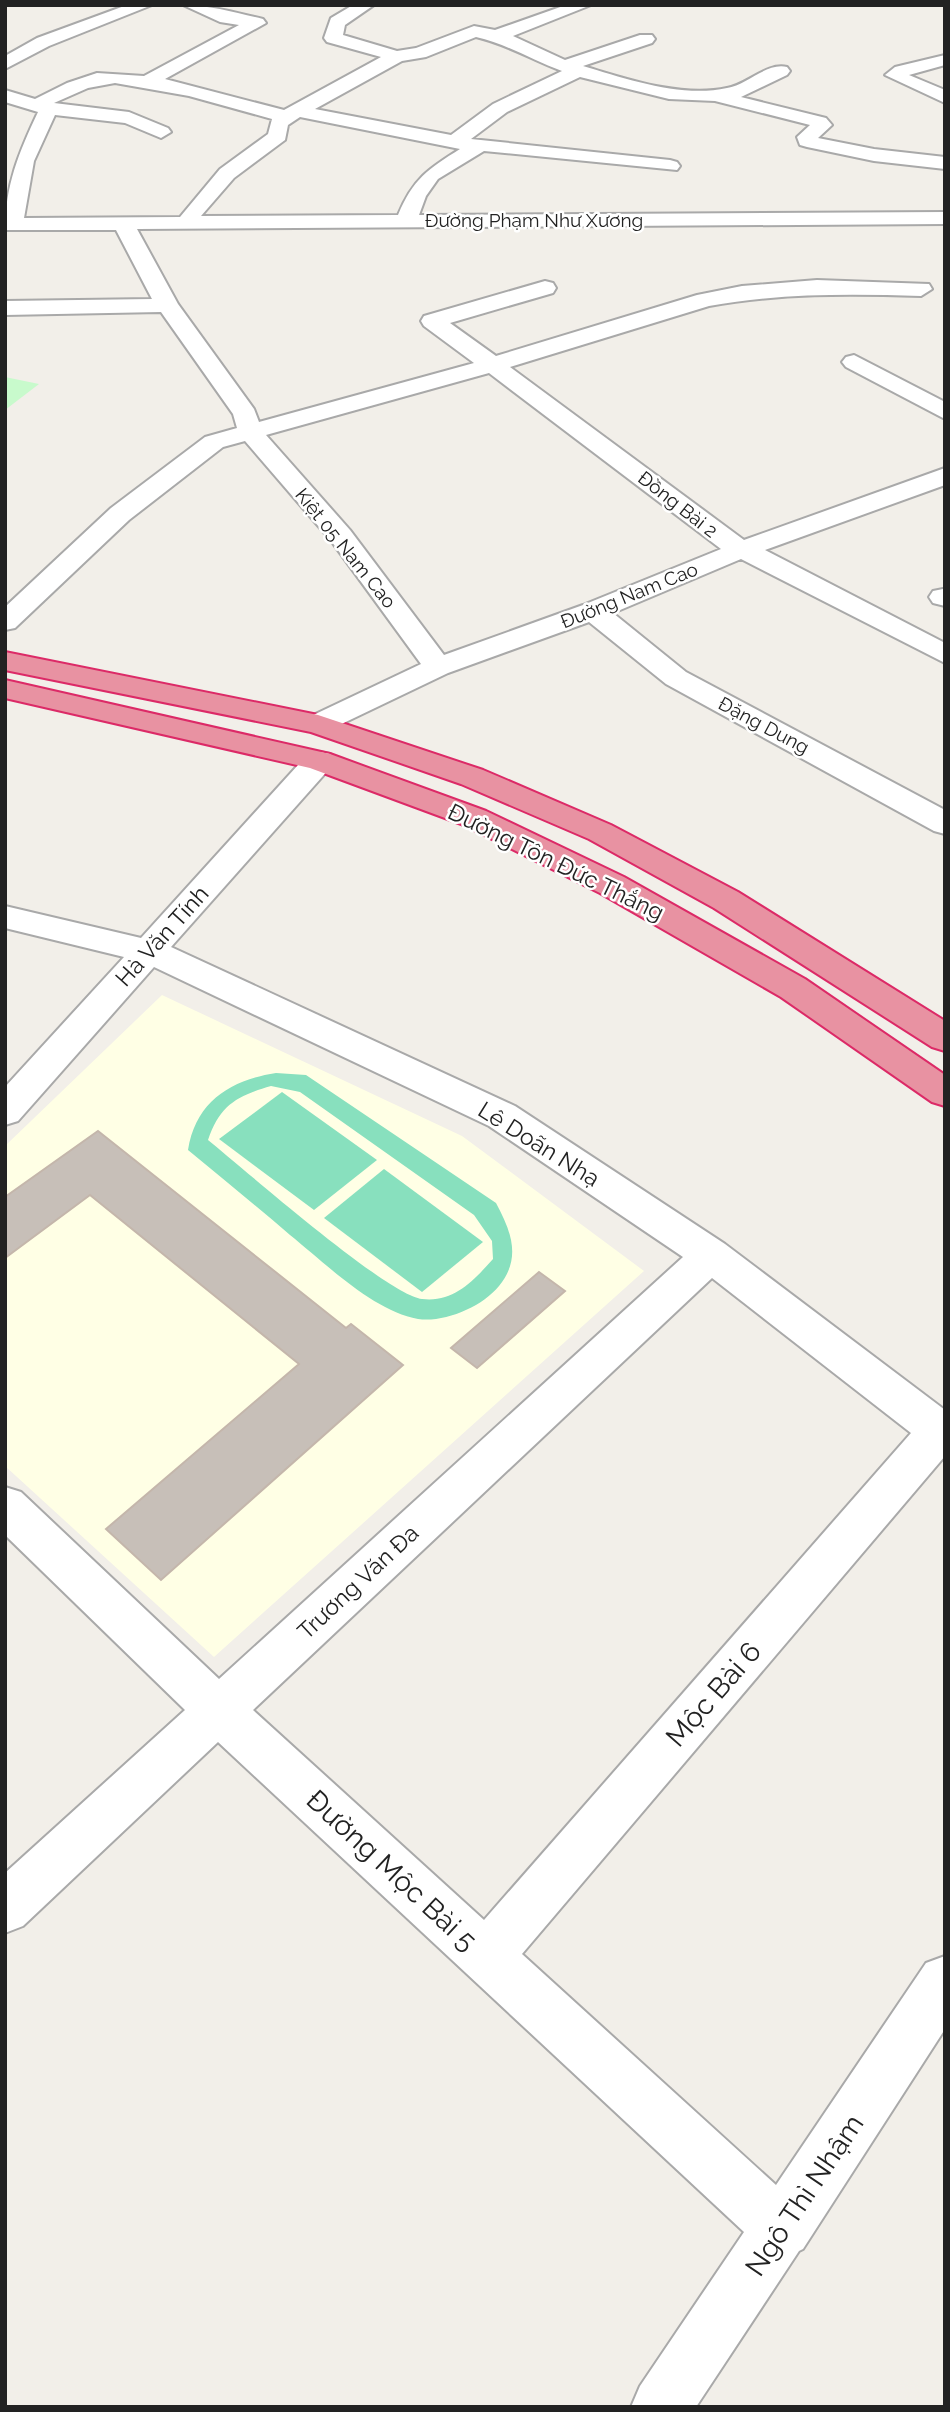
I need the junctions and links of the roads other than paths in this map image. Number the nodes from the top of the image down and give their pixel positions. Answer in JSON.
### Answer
{"nodes":[{"id":1,"x":144,"y":5,"type":"edge"},
{"id":2,"x":191,"y":5,"type":"edge"},
{"id":3,"x":583,"y":5,"type":"edge"},
{"id":4,"x":354,"y":7,"type":"edge"},
{"id":5,"x":189,"y":35,"type":"dead end"},
{"id":6,"x":496,"y":36,"type":"junction"},
{"id":7,"x":646,"y":39,"type":"dead end"},
{"id":8,"x":223,"y":42,"type":"junction"},
{"id":9,"x":397,"y":57,"type":"junction"},
{"id":10,"x":945,"y":60,"type":"edge"},
{"id":11,"x":5,"y":64,"type":"edge"},
{"id":12,"x":572,"y":68,"type":"junction"},
{"id":13,"x":781,"y":71,"type":"dead end"},
{"id":14,"x":144,"y":83,"type":"junction"},
{"id":15,"x":184,"y":90,"type":"junction"},
{"id":16,"x":727,"y":94,"type":"junction"},
{"id":17,"x":5,"y":96,"type":"edge"},
{"id":18,"x":945,"y":97,"type":"edge"},
{"id":19,"x":41,"y":106,"type":"junction"},
{"id":20,"x":147,"y":106,"type":"dead end"},
{"id":21,"x":292,"y":114,"type":"junction"},
{"id":22,"x":161,"y":132,"type":"dead end"},
{"id":23,"x":465,"y":144,"type":"junction"},
{"id":24,"x":914,"y":161,"type":"junction"},
{"id":25,"x":945,"y":163,"type":"edge"},
{"id":26,"x":670,"y":166,"type":"dead end"},
{"id":27,"x":881,"y":218,"type":"junction"},
{"id":28,"x":945,"y":218,"type":"edge"},
{"id":29,"x":406,"y":221,"type":"junction"},
{"id":30,"x":187,"y":222,"type":"junction"},
{"id":31,"x":123,"y":223,"type":"junction"},
{"id":32,"x":9,"y":224,"type":"edge"},
{"id":33,"x":545,"y":288,"type":"dead end"},
{"id":34,"x":921,"y":289,"type":"dead end"},
{"id":35,"x":167,"y":305,"type":"junction"},
{"id":36,"x":5,"y":308,"type":"edge"},
{"id":37,"x":853,"y":362,"type":"dead end"},
{"id":38,"x":492,"y":365,"type":"junction"},
{"id":39,"x":945,"y":412,"type":"edge"},
{"id":40,"x":250,"y":432,"type":"junction"},
{"id":41,"x":945,"y":476,"type":"edge"},
{"id":42,"x":741,"y":550,"type":"junction"},
{"id":43,"x":593,"y":611,"type":"junction"},
{"id":44,"x":5,"y":622,"type":"edge"},
{"id":45,"x":945,"y":654,"type":"edge"},
{"id":46,"x":5,"y":661,"type":"edge"},
{"id":47,"x":438,"y":667,"type":"junction"},
{"id":48,"x":5,"y":690,"type":"edge"},
{"id":49,"x":317,"y":724,"type":"junction"},
{"id":50,"x":319,"y":761,"type":"junction"},
{"id":51,"x":945,"y":824,"type":"edge"},
{"id":52,"x":5,"y":917,"type":"edge"},
{"id":53,"x":149,"y":951,"type":"junction"},
{"id":54,"x":945,"y":1038,"type":"edge"},
{"id":55,"x":945,"y":1093,"type":"edge"},
{"id":56,"x":5,"y":1111,"type":"edge"},
{"id":57,"x":711,"y":1255,"type":"junction"},
{"id":58,"x":942,"y":1433,"type":"edge"},
{"id":59,"x":7,"y":1510,"type":"edge"},
{"id":60,"x":219,"y":1711,"type":"junction"},
{"id":61,"x":5,"y":1908,"type":"edge"},
{"id":62,"x":486,"y":1957,"type":"junction"},
{"id":63,"x":945,"y":1982,"type":"edge"},
{"id":64,"x":783,"y":2229,"type":"junction"},
{"id":65,"x":661,"y":2407,"type":"edge"}],
"edges":[{"from":1,"to":11,"type":"street"},
{"from":2,"to":8,"type":"street"},
{"from":3,"to":6,"type":"street"},
{"from":4,"to":9,"type":"street"},
{"from":5,"to":8,"type":"street"},
{"from":6,"to":9,"type":"street"},
{"from":6,"to":12,"type":"street"},
{"from":7,"to":12,"type":"street"},
{"from":8,"to":14,"type":"street"},
{"from":9,"to":21,"type":"street"},
{"from":10,"to":18,"type":"street"},
{"from":12,"to":16,"type":"street"},
{"from":12,"to":23,"type":"street"},
{"from":13,"to":16,"type":"street"},
{"from":14,"to":15,"type":"street"},
{"from":14,"to":19,"type":"street"},
{"from":15,"to":20,"type":"street"},
{"from":15,"to":21,"type":"street"},
{"from":16,"to":24,"type":"street"},
{"from":17,"to":19,"type":"street"},
{"from":19,"to":22,"type":"street"},
{"from":19,"to":32,"type":"street"},
{"from":21,"to":23,"type":"street"},
{"from":21,"to":30,"type":"street"},
{"from":23,"to":26,"type":"street"},
{"from":23,"to":29,"type":"street"},
{"from":24,"to":25,"type":"street"},
{"from":24,"to":27,"type":"street"},
{"from":27,"to":28,"type":"street","name":"Đường Phạm Như Xương"},
{"from":27,"to":29,"type":"street","name":"Đường Phạm Như Xương"},
{"from":29,"to":30,"type":"street","name":"Đường Phạm Như Xương"},
{"from":30,"to":31,"type":"street","name":"Đường Phạm Như Xương"},
{"from":31,"to":32,"type":"street","name":"Đường Phạm Như Xương"},
{"from":31,"to":35,"type":"street","name":"Kiệt 05 Nam Cao"},
{"from":33,"to":38,"type":"street","name":"Đồng Bài 2"},
{"from":34,"to":38,"type":"street"},
{"from":35,"to":36,"type":"street"},
{"from":35,"to":40,"type":"street","name":"Kiệt 05 Nam Cao"},
{"from":37,"to":39,"type":"street"},
{"from":38,"to":40,"type":"street"},
{"from":38,"to":42,"type":"street","name":"Đồng Bài 2"},
{"from":40,"to":44,"type":"street"},
{"from":40,"to":47,"type":"street","name":"Kiệt 05 Nam Cao"},
{"from":41,"to":42,"type":"street","name":"Đường Nam Cao"},
{"from":42,"to":43,"type":"street","name":"Đường Nam Cao"},
{"from":42,"to":45,"type":"street","name":"Đồng Bài 2"},
{"from":43,"to":47,"type":"street","name":"Đường Nam Cao"},
{"from":43,"to":51,"type":"street","name":"Đặng Dung"},
{"from":46,"to":49,"type":"highway","name":"Đường Tôn Đức Thắng"},
{"from":47,"to":49,"type":"street","name":"Đường Nam Cao"},
{"from":48,"to":50,"type":"highway","name":"Đường Tôn Đức Thắng"},
{"from":49,"to":54,"type":"highway","name":"Đường Tôn Đức Thắng"},
{"from":50,"to":53,"type":"street","name":"Hà Văn Tính"},
{"from":50,"to":55,"type":"highway","name":"Đường Tôn Đức Thắng"},
{"from":52,"to":53,"type":"street","name":"Lê Doãn Nhạ"},
{"from":53,"to":56,"type":"street","name":"Hà Văn Tính"},
{"from":53,"to":57,"type":"street","name":"Lê Doãn Nhạ"},
{"from":57,"to":58,"type":"street","name":"Lê Doãn Nhạ"},
{"from":57,"to":60,"type":"street","name":"Trương Văn Đa"},
{"from":58,"to":62,"type":"street","name":"Mộc Bài 6"},
{"from":59,"to":60,"type":"street","name":"Đường Mộc Bài 5"},
{"from":60,"to":61,"type":"street","name":"Trương Văn Đa"},
{"from":60,"to":62,"type":"street","name":"Đường Mộc Bài 5"},
{"from":62,"to":64,"type":"street","name":"Đường Mộc Bài 5"},
{"from":63,"to":64,"type":"street","name":"Ngô Thì Nhậm"},
{"from":64,"to":65,"type":"street","name":"Ngô Thì Nhậm"}]}
